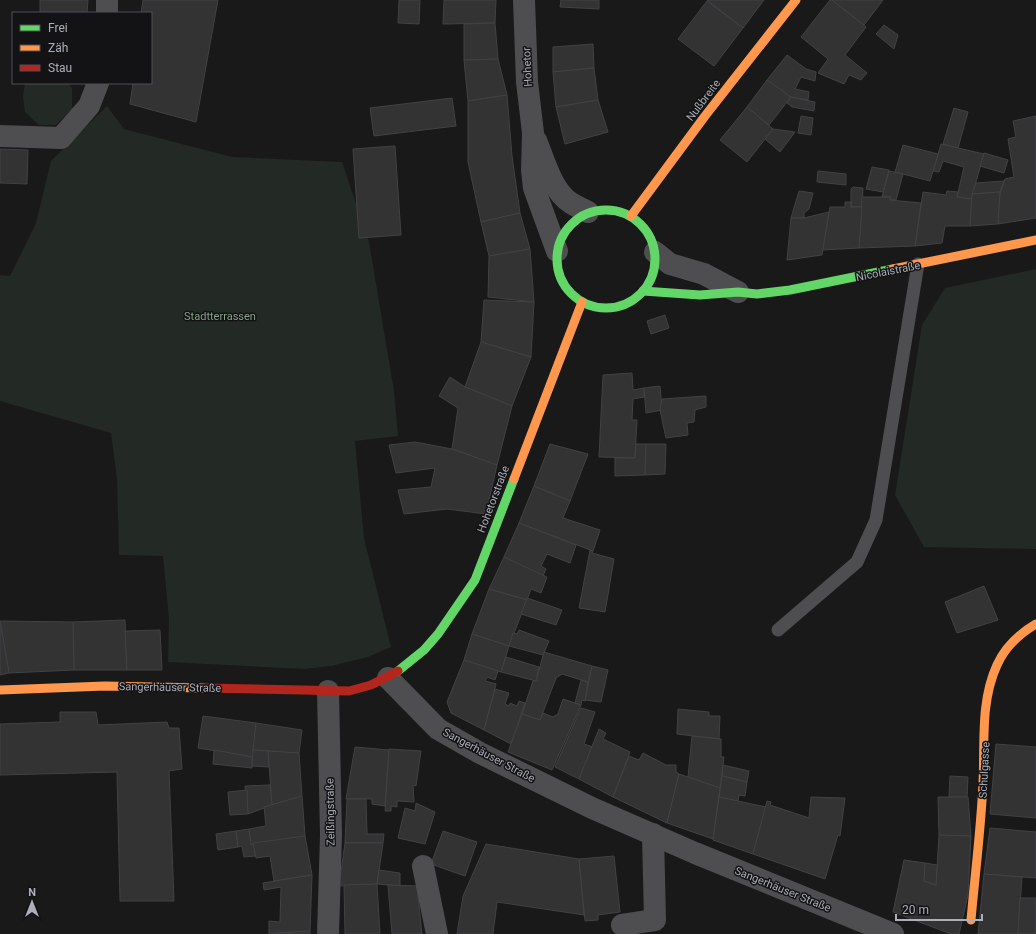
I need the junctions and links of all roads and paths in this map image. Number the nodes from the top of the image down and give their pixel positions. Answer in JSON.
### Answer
{"nodes":[{"id":1,"x":107,"y":0,"type":"edge"},
{"id":2,"x":524,"y":0,"type":"edge"},
{"id":3,"x":796,"y":0,"type":"edge"},
{"id":4,"x":107,"y":12,"type":"edge"},
{"id":5,"x":98,"y":84,"type":"edge"},
{"id":6,"x":533,"y":133,"type":"junction"},
{"id":7,"x":0,"y":136,"type":"edge"},
{"id":8,"x":588,"y":212,"type":"junction"},
{"id":9,"x":631,"y":216,"type":"junction"},
{"id":10,"x":1036,"y":240,"type":"edge"},
{"id":11,"x":557,"y":251,"type":"junction"},
{"id":12,"x":655,"y":252,"type":"junction"},
{"id":13,"x":918,"y":264,"type":"junction"},
{"id":14,"x":643,"y":291,"type":"junction"},
{"id":15,"x":738,"y":292,"type":"junction"},
{"id":16,"x":582,"y":302,"type":"junction"},
{"id":17,"x":1036,"y":624,"type":"edge"},
{"id":18,"x":778,"y":630,"type":"dead end"},
{"id":19,"x":388,"y":678,"type":"junction"},
{"id":20,"x":2,"y":689,"type":"edge"},
{"id":21,"x":328,"y":691,"type":"junction"},
{"id":22,"x":653,"y":834,"type":"junction"},
{"id":23,"x":423,"y":866,"type":"dead end"},
{"id":24,"x":622,"y":924,"type":"dead end"},
{"id":25,"x":970,"y":927,"type":"edge"},
{"id":26,"x":328,"y":934,"type":"edge"},
{"id":27,"x":437,"y":934,"type":"edge"},
{"id":28,"x":893,"y":934,"type":"edge"}],
"edges":[{"from":1,"to":4,"type":"street"},
{"from":2,"to":6,"type":"street","name":"Hohetor"},
{"from":3,"to":9,"type":"main road","name":"Nußbreite"},
{"from":5,"to":7,"type":"street"},
{"from":6,"to":8,"type":"street","name":"Hohetor"},
{"from":6,"to":11,"type":"street","name":"Hohetor"},
{"from":8,"to":9,"type":"main road"},
{"from":8,"to":11,"type":"main road"},
{"from":9,"to":12,"type":"main road"},
{"from":10,"to":13,"type":"main road","name":"Nicolaistraße"},
{"from":11,"to":16,"type":"main road"},
{"from":12,"to":14,"type":"main road"},
{"from":12,"to":15,"type":"street","name":"Nicolaistraße"},
{"from":13,"to":15,"type":"main road","name":"Nicolaistraße"},
{"from":13,"to":18,"type":"lane"},
{"from":14,"to":15,"type":"main road","name":"Nicolaistraße"},
{"from":14,"to":16,"type":"main road"},
{"from":16,"to":19,"type":"main road","name":"Hohetorstraße"},
{"from":17,"to":25,"type":"main road","name":"Schulgasse"},
{"from":19,"to":21,"type":"main road","name":"Sangerhäuser Straße"},
{"from":19,"to":22,"type":"street","name":"Sangerhäuser Straße"},
{"from":20,"to":21,"type":"main road","name":"Sangerhäuser Straße"},
{"from":21,"to":26,"type":"street","name":"Zeißingstraße"},
{"from":22,"to":24,"type":"street"},
{"from":22,"to":28,"type":"street","name":"Sangerhäuser Straße"},
{"from":23,"to":27,"type":"street"}]}
